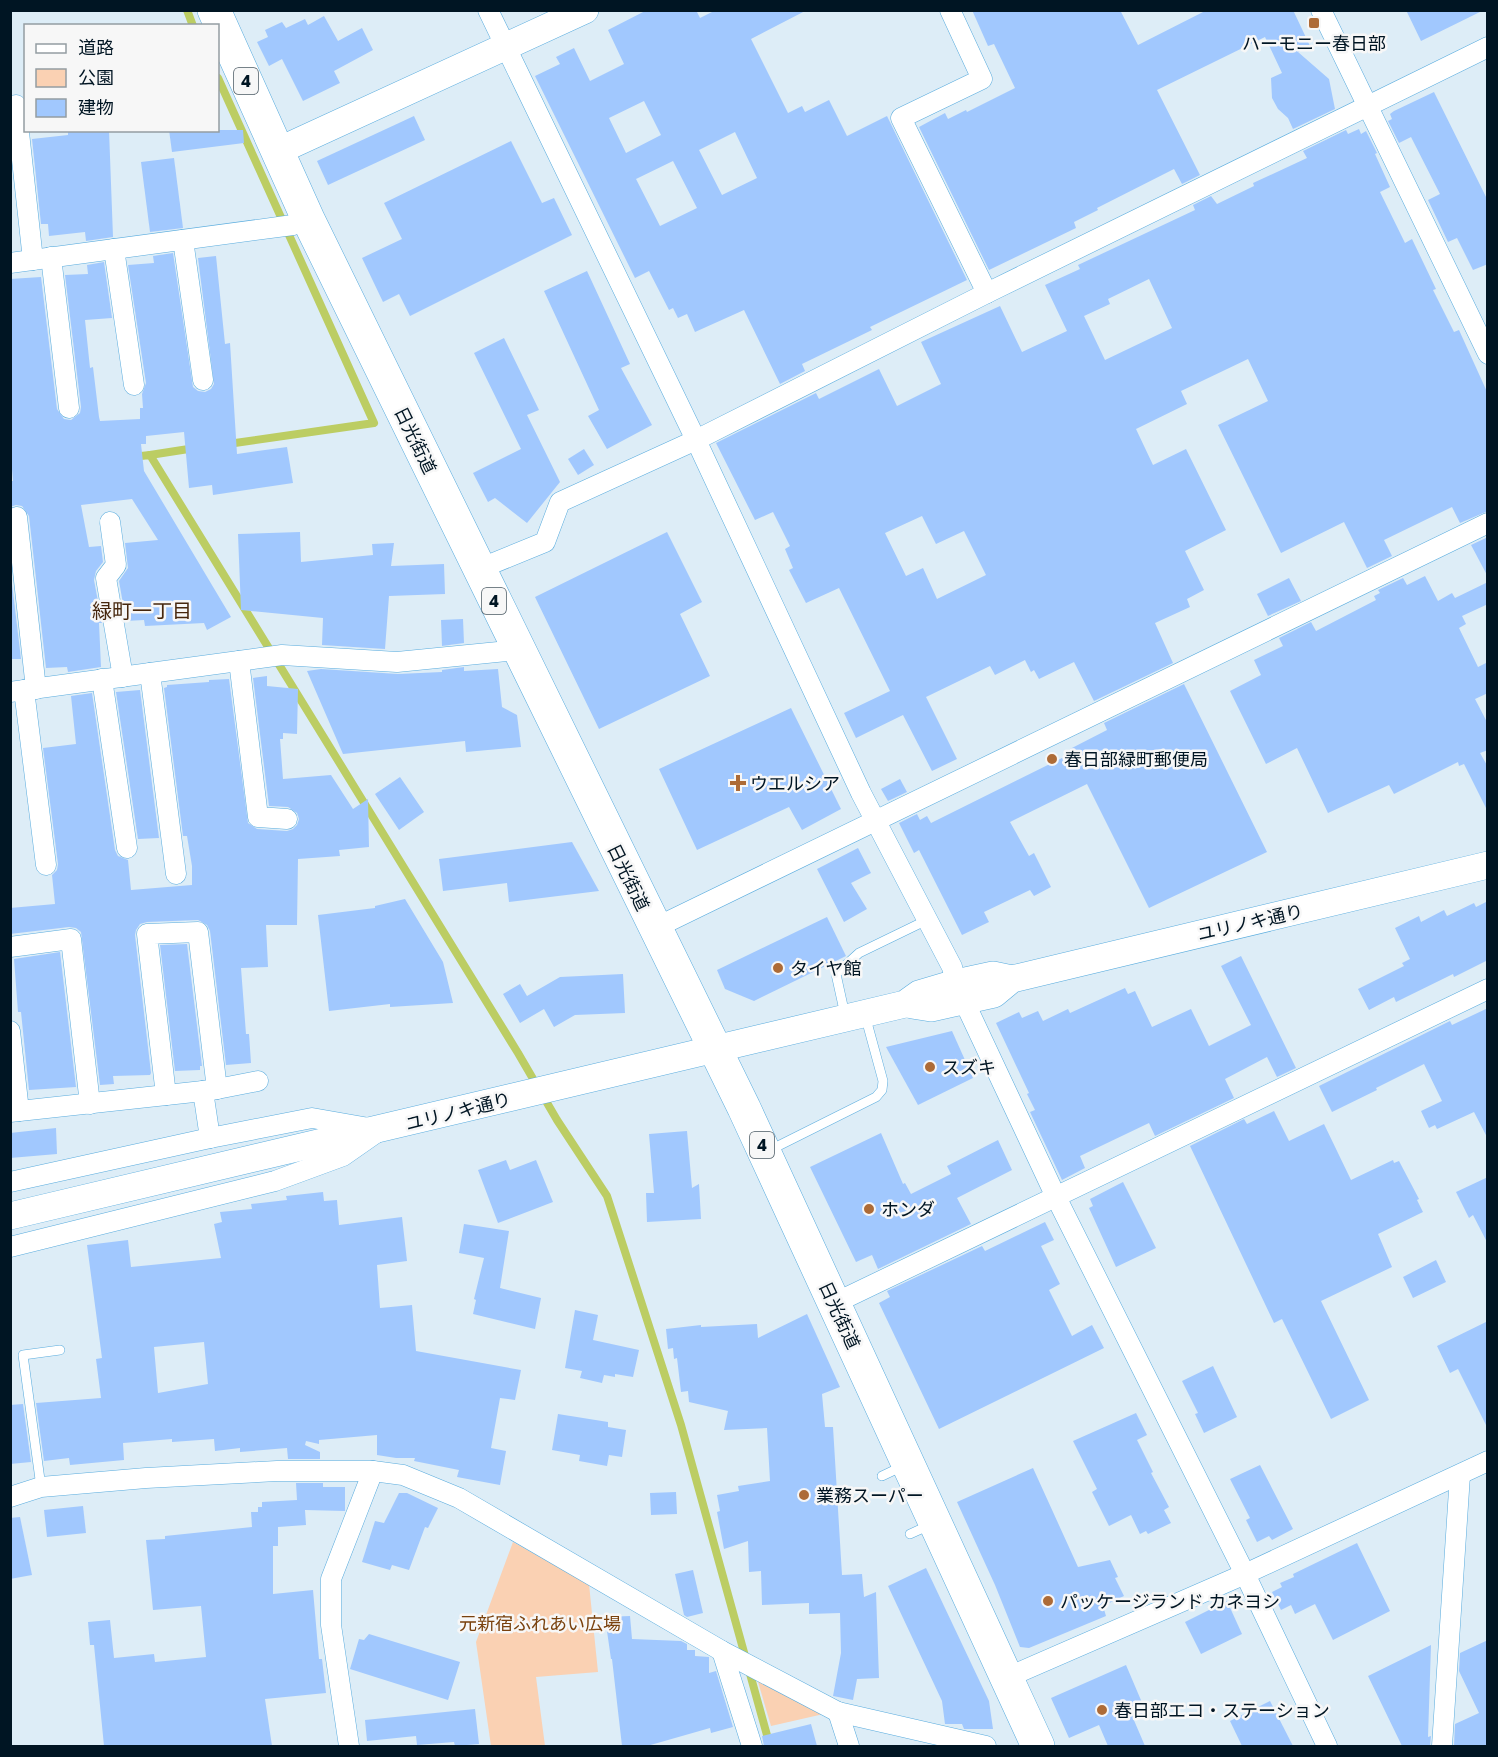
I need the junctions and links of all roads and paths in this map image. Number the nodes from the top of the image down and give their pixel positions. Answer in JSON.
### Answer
{"nodes":[{"id":1,"x":214,"y":10,"type":"edge"},
{"id":2,"x":488,"y":10,"type":"edge"},
{"id":3,"x":585,"y":10,"type":"edge"},
{"id":4,"x":950,"y":10,"type":"edge"},
{"id":5,"x":1321,"y":10,"type":"edge"},
{"id":6,"x":506,"y":47,"type":"junction"},
{"id":7,"x":1488,"y":47,"type":"edge"},
{"id":8,"x":1368,"y":105,"type":"junction"},
{"id":9,"x":10,"y":106,"type":"edge"},
{"id":10,"x":278,"y":151,"type":"junction"},
{"id":11,"x":308,"y":219,"type":"junction"},
{"id":12,"x":183,"y":240,"type":"junction"},
{"id":13,"x":114,"y":249,"type":"junction"},
{"id":14,"x":42,"y":258,"type":"junction"},
{"id":15,"x":10,"y":263,"type":"edge"},
{"id":16,"x":987,"y":293,"type":"junction"},
{"id":17,"x":1488,"y":354,"type":"edge"},
{"id":18,"x":203,"y":380,"type":"dead end"},
{"id":19,"x":134,"y":385,"type":"dead end"},
{"id":20,"x":69,"y":408,"type":"dead end"},
{"id":21,"x":696,"y":440,"type":"junction"},
{"id":22,"x":17,"y":517,"type":"dead end"},
{"id":23,"x":110,"y":522,"type":"dead end"},
{"id":24,"x":1488,"y":523,"type":"edge"},
{"id":25,"x":479,"y":569,"type":"junction"},
{"id":26,"x":518,"y":650,"type":"junction"},
{"id":27,"x":239,"y":661,"type":"junction"},
{"id":28,"x":150,"y":673,"type":"junction"},
{"id":29,"x":123,"y":676,"type":"junction"},
{"id":30,"x":102,"y":680,"type":"junction"},
{"id":31,"x":23,"y":690,"type":"edge"},
{"id":32,"x":286,"y":819,"type":"dead end"},
{"id":33,"x":875,"y":821,"type":"junction"},
{"id":34,"x":126,"y":848,"type":"dead end"},
{"id":35,"x":46,"y":865,"type":"dead end"},
{"id":36,"x":1488,"y":865,"type":"edge"},
{"id":37,"x":176,"y":874,"type":"dead end"},
{"id":38,"x":927,"y":920,"type":"junction"},
{"id":39,"x":655,"y":928,"type":"junction"},
{"id":40,"x":10,"y":947,"type":"edge"},
{"id":41,"x":1488,"y":990,"type":"edge"},
{"id":42,"x":960,"y":992,"type":"junction"},
{"id":43,"x":855,"y":1015,"type":"junction"},
{"id":44,"x":10,"y":1031,"type":"edge"},
{"id":45,"x":715,"y":1048,"type":"junction"},
{"id":46,"x":258,"y":1081,"type":"dead end"},
{"id":47,"x":210,"y":1090,"type":"junction"},
{"id":48,"x":166,"y":1095,"type":"junction"},
{"id":49,"x":90,"y":1104,"type":"junction"},
{"id":50,"x":15,"y":1112,"type":"edge"},
{"id":51,"x":381,"y":1130,"type":"junction"},
{"id":52,"x":210,"y":1138,"type":"junction"},
{"id":53,"x":765,"y":1152,"type":"junction"},
{"id":54,"x":10,"y":1182,"type":"edge"},
{"id":55,"x":1056,"y":1197,"type":"junction"},
{"id":56,"x":10,"y":1216,"type":"edge"},
{"id":57,"x":10,"y":1247,"type":"edge"},
{"id":58,"x":835,"y":1303,"type":"junction"},
{"id":59,"x":60,"y":1350,"type":"dead end"},
{"id":60,"x":1488,"y":1461,"type":"edge"},
{"id":61,"x":373,"y":1471,"type":"junction"},
{"id":62,"x":1460,"y":1475,"type":"junction"},
{"id":63,"x":41,"y":1487,"type":"junction"},
{"id":64,"x":10,"y":1497,"type":"edge"},
{"id":65,"x":1245,"y":1575,"type":"junction"},
{"id":66,"x":726,"y":1653,"type":"junction"},
{"id":67,"x":1006,"y":1678,"type":"junction"},
{"id":68,"x":838,"y":1712,"type":"junction"},
{"id":69,"x":349,"y":1746,"type":"edge"},
{"id":70,"x":752,"y":1746,"type":"edge"},
{"id":71,"x":849,"y":1746,"type":"edge"},
{"id":72,"x":986,"y":1746,"type":"edge"},
{"id":73,"x":1033,"y":1746,"type":"edge"},
{"id":74,"x":1327,"y":1746,"type":"edge"},
{"id":75,"x":1443,"y":1746,"type":"edge"}],
"edges":[{"from":1,"to":10,"type":"highway","name":"日光街道","number":"4"},
{"from":2,"to":6,"type":"street"},
{"from":3,"to":6,"type":"street"},
{"from":4,"to":16,"type":"street"},
{"from":5,"to":8,"type":"street"},
{"from":6,"to":10,"type":"street"},
{"from":6,"to":21,"type":"street"},
{"from":7,"to":8,"type":"street"},
{"from":8,"to":16,"type":"street"},
{"from":8,"to":17,"type":"street"},
{"from":9,"to":14,"type":"street"},
{"from":10,"to":11,"type":"highway","name":"日光街道","number":"4"},
{"from":11,"to":12,"type":"street"},
{"from":11,"to":25,"type":"highway","name":"日光街道","number":"4"},
{"from":12,"to":13,"type":"street"},
{"from":12,"to":18,"type":"street"},
{"from":13,"to":14,"type":"street"},
{"from":13,"to":19,"type":"street"},
{"from":14,"to":15,"type":"street"},
{"from":14,"to":20,"type":"street"},
{"from":16,"to":21,"type":"street"},
{"from":21,"to":25,"type":"street"},
{"from":21,"to":33,"type":"street"},
{"from":22,"to":31,"type":"street"},
{"from":23,"to":29,"type":"street"},
{"from":24,"to":33,"type":"street"},
{"from":25,"to":26,"type":"highway","name":"日光街道","number":"4"},
{"from":26,"to":27,"type":"street"},
{"from":26,"to":39,"type":"highway","name":"日光街道","number":"4"},
{"from":27,"to":28,"type":"street"},
{"from":27,"to":32,"type":"street"},
{"from":28,"to":29,"type":"street"},
{"from":28,"to":37,"type":"street"},
{"from":29,"to":30,"type":"street"},
{"from":30,"to":31,"type":"street"},
{"from":30,"to":34,"type":"street"},
{"from":31,"to":35,"type":"street"},
{"from":33,"to":38,"type":"street"},
{"from":33,"to":39,"type":"street"},
{"from":36,"to":42,"type":"street","name":"ユリノキ通り"},
{"from":38,"to":42,"type":"street"},
{"from":38,"to":43,"type":"lane"},
{"from":39,"to":45,"type":"highway","name":"日光街道","number":"4"},
{"from":40,"to":49,"type":"street"},
{"from":41,"to":55,"type":"street"},
{"from":42,"to":43,"type":"street","name":"ユリノキ通り"},
{"from":42,"to":55,"type":"street"},
{"from":43,"to":45,"type":"street","name":"ユリノキ通り"},
{"from":43,"to":53,"type":"lane"},
{"from":44,"to":50,"type":"street"},
{"from":45,"to":51,"type":"street","name":"ユリノキ通り"},
{"from":45,"to":53,"type":"highway","name":"日光街道","number":"4"},
{"from":46,"to":47,"type":"street"},
{"from":47,"to":48,"type":"street"},
{"from":47,"to":48,"type":"street"},
{"from":47,"to":52,"type":"street"},
{"from":48,"to":49,"type":"street"},
{"from":49,"to":50,"type":"street"},
{"from":51,"to":52,"type":"street"},
{"from":51,"to":56,"type":"street","name":"ユリノキ通り"},
{"from":51,"to":57,"type":"street"},
{"from":52,"to":54,"type":"street"},
{"from":53,"to":58,"type":"highway","name":"日光街道","number":"4"},
{"from":55,"to":58,"type":"street"},
{"from":55,"to":65,"type":"street"},
{"from":58,"to":67,"type":"highway","name":"日光街道","number":"4"},
{"from":59,"to":63,"type":"lane"},
{"from":60,"to":62,"type":"street"},
{"from":61,"to":63,"type":"street"},
{"from":61,"to":66,"type":"street"},
{"from":61,"to":69,"type":"street"},
{"from":62,"to":65,"type":"street"},
{"from":62,"to":75,"type":"street"},
{"from":63,"to":64,"type":"street"},
{"from":65,"to":67,"type":"street"},
{"from":65,"to":74,"type":"street"},
{"from":66,"to":68,"type":"street"},
{"from":66,"to":70,"type":"street"},
{"from":67,"to":73,"type":"highway","name":"日光街道","number":"4"},
{"from":68,"to":71,"type":"street"},
{"from":68,"to":72,"type":"street"}]}
